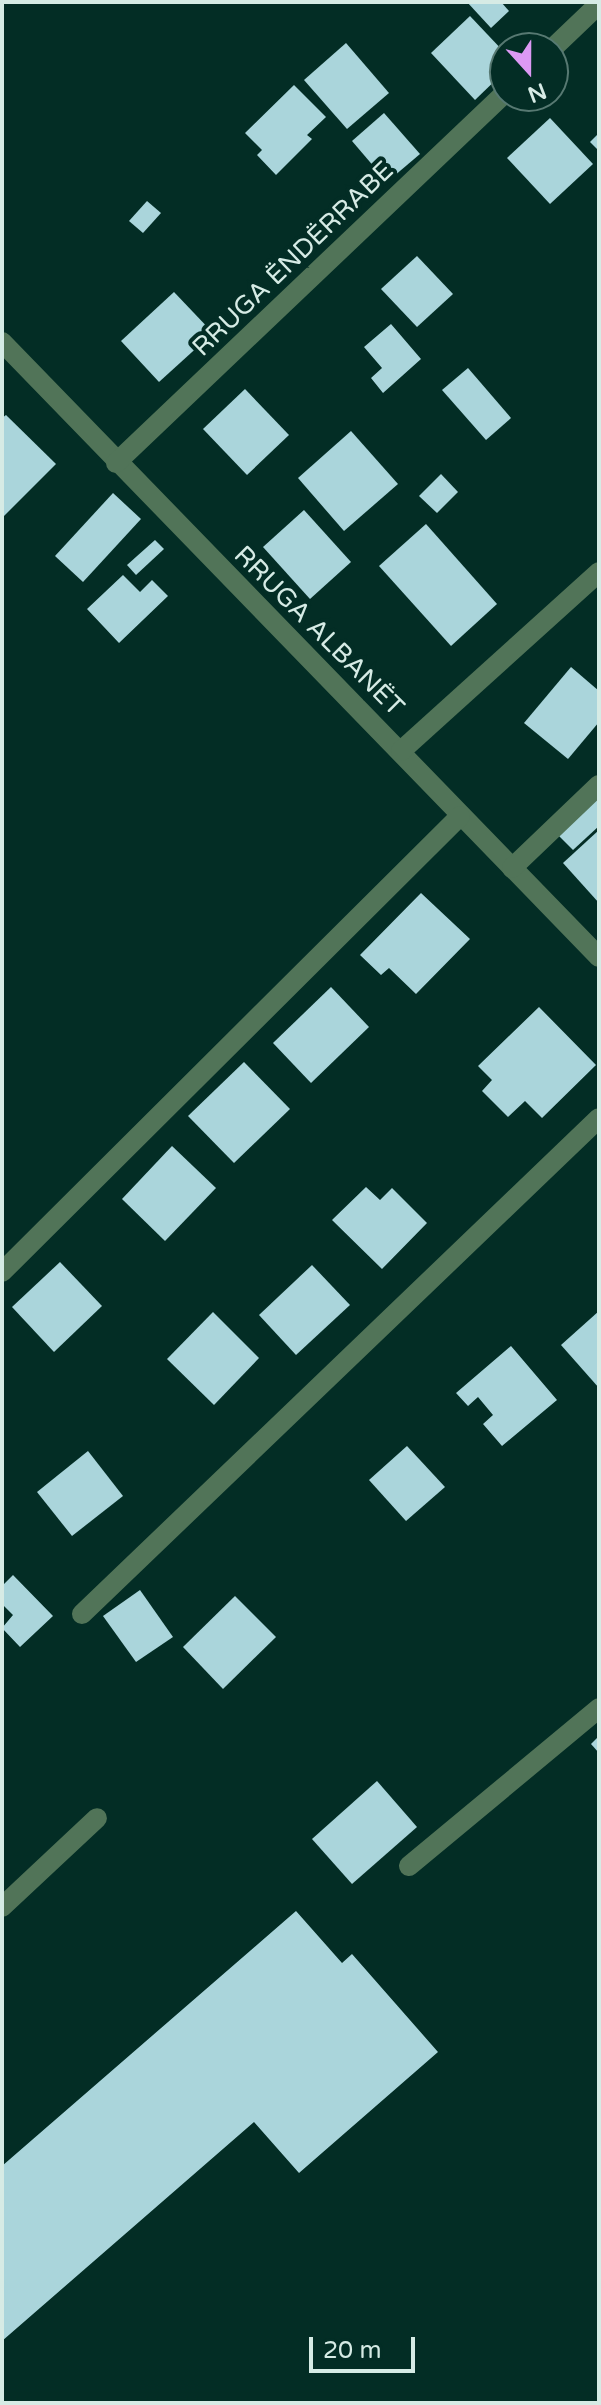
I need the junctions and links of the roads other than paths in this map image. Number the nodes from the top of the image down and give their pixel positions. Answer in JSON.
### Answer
{"nodes":[{"id":1,"x":599,"y":4,"type":"edge"},
{"id":2,"x":569,"y":33,"type":"edge"},
{"id":3,"x":489,"y":108,"type":"edge"},
{"id":4,"x":2,"y":342,"type":"edge"},
{"id":5,"x":116,"y":463,"type":"junction"},
{"id":6,"x":599,"y":572,"type":"edge"},
{"id":7,"x":401,"y":751,"type":"junction"},
{"id":8,"x":599,"y":785,"type":"edge"},
{"id":9,"x":460,"y":816,"type":"junction"},
{"id":10,"x":512,"y":868,"type":"junction"},
{"id":11,"x":599,"y":957,"type":"edge"},
{"id":12,"x":599,"y":1118,"type":"edge"},
{"id":13,"x":2,"y":1272,"type":"edge"},
{"id":14,"x":82,"y":1614,"type":"dead end"},
{"id":15,"x":599,"y":1708,"type":"edge"},
{"id":16,"x":97,"y":1818,"type":"dead end"},
{"id":17,"x":409,"y":1866,"type":"dead end"},
{"id":18,"x":2,"y":1907,"type":"edge"}],
"edges":[{"from":1,"to":2,"type":"street"},
{"from":3,"to":5,"type":"street","name":"RRUGA ËNDËRRABE"},
{"from":4,"to":5,"type":"street","name":"RRUGA ALBANËT"},
{"from":5,"to":7,"type":"street","name":"RRUGA ALBANËT"},
{"from":6,"to":7,"type":"street"},
{"from":7,"to":9,"type":"street","name":"RRUGA ALBANËT"},
{"from":8,"to":10,"type":"street"},
{"from":9,"to":10,"type":"street","name":"RRUGA ALBANËT"},
{"from":9,"to":13,"type":"street"},
{"from":10,"to":11,"type":"street","name":"RRUGA ALBANËT"},
{"from":12,"to":14,"type":"street"},
{"from":15,"to":17,"type":"street"},
{"from":16,"to":18,"type":"street"}]}
